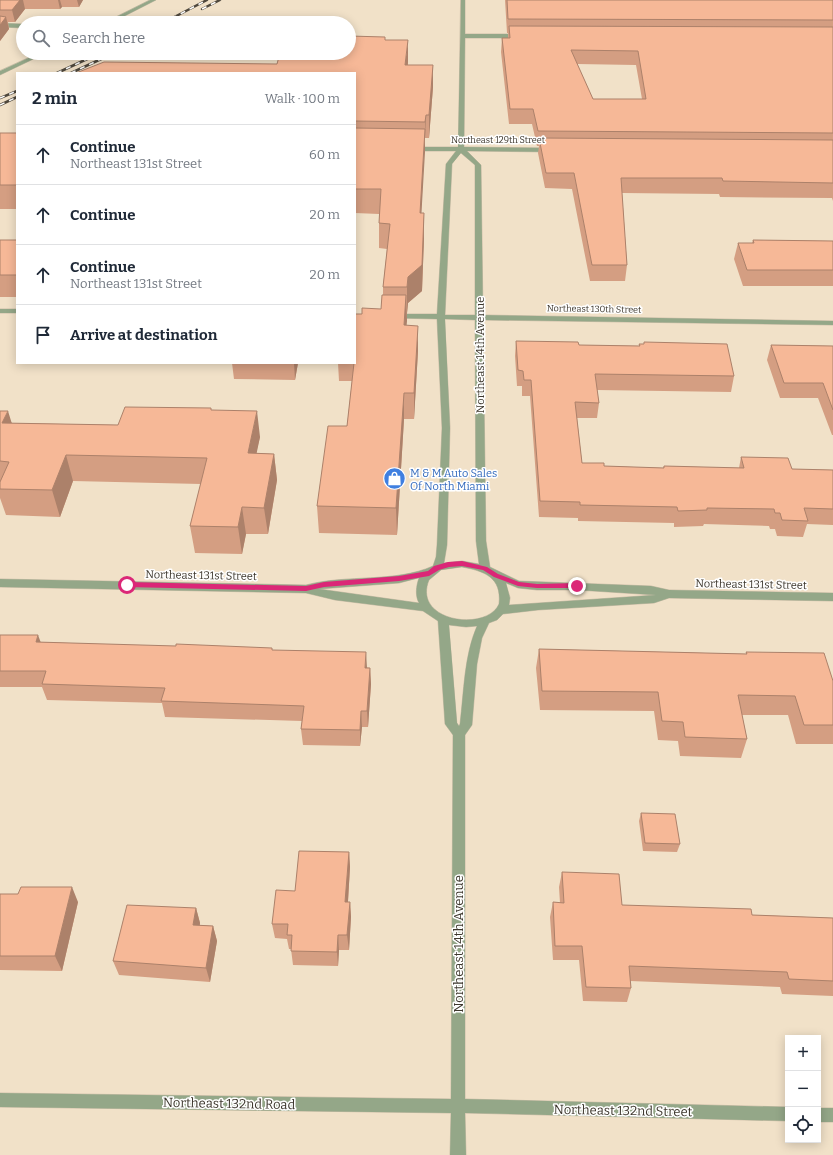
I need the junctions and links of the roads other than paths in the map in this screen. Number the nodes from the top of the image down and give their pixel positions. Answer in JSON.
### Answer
{"nodes":[{"id":1,"x":154,"y":0,"type":"edge"},
{"id":2,"x":463,"y":0,"type":"edge"},
{"id":3,"x":121,"y":16,"type":"edge"},
{"id":4,"x":0,"y":25,"type":"edge"},
{"id":5,"x":16,"y":26,"type":"edge"},
{"id":6,"x":462,"y":36,"type":"junction"},
{"id":7,"x":525,"y":36,"type":"edge"},
{"id":8,"x":28,"y":60,"type":"edge"},
{"id":9,"x":0,"y":73,"type":"edge"},
{"id":10,"x":403,"y":148,"type":"edge"},
{"id":11,"x":461,"y":149,"type":"junction"},
{"id":12,"x":555,"y":150,"type":"edge"},
{"id":13,"x":0,"y":311,"type":"edge"},
{"id":14,"x":16,"y":311,"type":"edge"},
{"id":15,"x":385,"y":316,"type":"edge"},
{"id":16,"x":441,"y":317,"type":"junction"},
{"id":17,"x":480,"y":318,"type":"junction"},
{"id":18,"x":833,"y":322,"type":"edge"},
{"id":19,"x":485,"y":568,"type":"junction"},
{"id":20,"x":433,"y":571,"type":"junction"},
{"id":21,"x":496,"y":576,"type":"junction"},
{"id":22,"x":0,"y":583,"type":"edge"},
{"id":23,"x":306,"y":589,"type":"junction"},
{"id":24,"x":669,"y":594,"type":"junction"},
{"id":25,"x":833,"y":598,"type":"edge"},
{"id":26,"x":425,"y":608,"type":"junction"},
{"id":27,"x":502,"y":610,"type":"junction"},
{"id":28,"x":443,"y":620,"type":"junction"},
{"id":29,"x":485,"y":620,"type":"junction"},
{"id":30,"x":458,"y":734,"type":"junction"},
{"id":31,"x":0,"y":1100,"type":"edge"},
{"id":32,"x":458,"y":1106,"type":"junction"},
{"id":33,"x":785,"y":1114,"type":"edge"},
{"id":34,"x":821,"y":1115,"type":"edge"},
{"id":35,"x":833,"y":1115,"type":"edge"},
{"id":36,"x":458,"y":1155,"type":"edge"}],
"edges":[{"from":1,"to":3,"type":"street"},
{"from":2,"to":6,"type":"street"},
{"from":4,"to":5,"type":"street"},
{"from":6,"to":7,"type":"street"},
{"from":6,"to":11,"type":"street"},
{"from":8,"to":9,"type":"street"},
{"from":10,"to":11,"type":"street","name":"Northeast 129th Street"},
{"from":11,"to":12,"type":"street","name":"Northeast 129th Street"},
{"from":11,"to":16,"type":"street"},
{"from":11,"to":17,"type":"street","name":"Northeast 14th Avenue"},
{"from":13,"to":14,"type":"street"},
{"from":15,"to":16,"type":"street","name":"Northeast 130th Street"},
{"from":16,"to":17,"type":"street","name":"Northeast 130th Street"},
{"from":16,"to":20,"type":"street"},
{"from":17,"to":18,"type":"street","name":"Northeast 130th Street"},
{"from":17,"to":19,"type":"street","name":"Northeast 14th Avenue"},
{"from":19,"to":20,"type":"street"},
{"from":19,"to":21,"type":"street"},
{"from":20,"to":23,"type":"street","name":"Northeast 131st Street"},
{"from":20,"to":26,"type":"street"},
{"from":21,"to":24,"type":"street","name":"Northeast 131st Street"},
{"from":21,"to":27,"type":"street"},
{"from":22,"to":23,"type":"street","name":"Northeast 131st Street"},
{"from":23,"to":26,"type":"street","name":"Northeast 131st Street"},
{"from":24,"to":25,"type":"street","name":"Northeast 131st Street"},
{"from":24,"to":27,"type":"street","name":"Northeast 131st Street"},
{"from":26,"to":28,"type":"street"},
{"from":27,"to":29,"type":"street"},
{"from":28,"to":29,"type":"street"},
{"from":28,"to":30,"type":"street","name":"Northeast 14th Avenue"},
{"from":29,"to":30,"type":"street","name":"Northeast 14th Avenue"},
{"from":30,"to":32,"type":"street","name":"Northeast 14th Avenue"},
{"from":31,"to":32,"type":"street","name":"Northeast 132nd Road"},
{"from":32,"to":33,"type":"street","name":"Northeast 132nd Street"},
{"from":32,"to":36,"type":"street","name":"Northeast 14th Avenue"},
{"from":34,"to":35,"type":"street"}]}
